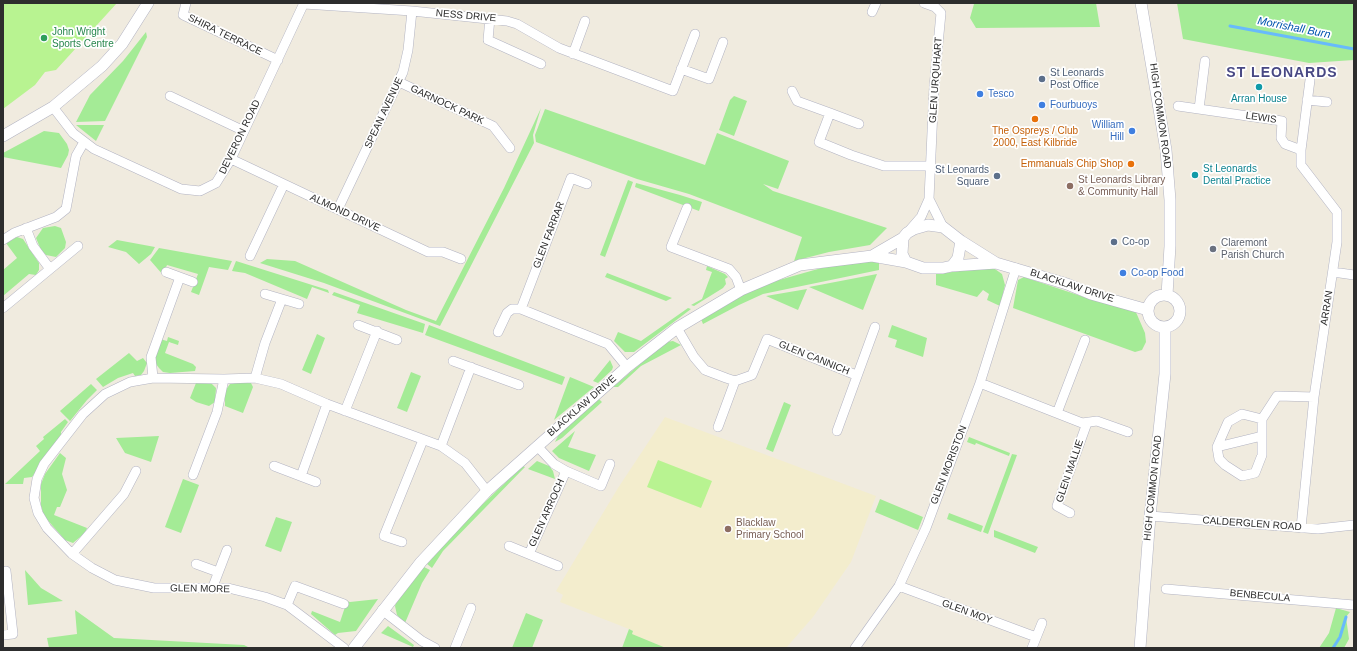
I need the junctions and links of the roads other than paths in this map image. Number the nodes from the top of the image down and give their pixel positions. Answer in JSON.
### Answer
{"nodes":[{"id":1,"x":148,"y":3,"type":"edge"},
{"id":2,"x":186,"y":3,"type":"edge"},
{"id":3,"x":304,"y":3,"type":"edge"},
{"id":4,"x":876,"y":3,"type":"edge"},
{"id":5,"x":924,"y":3,"type":"edge"},
{"id":6,"x":1142,"y":5,"type":"edge"},
{"id":7,"x":412,"y":11,"type":"junction"},
{"id":8,"x":872,"y":12,"type":"dead end"},
{"id":9,"x":490,"y":18,"type":"junction"},
{"id":10,"x":585,"y":20,"type":"dead end"},
{"id":11,"x":695,"y":34,"type":"dead end"},
{"id":12,"x":723,"y":42,"type":"dead end"},
{"id":13,"x":574,"y":54,"type":"junction"},
{"id":14,"x":278,"y":60,"type":"junction"},
{"id":15,"x":1204,"y":60,"type":"dead end"},
{"id":16,"x":541,"y":64,"type":"dead end"},
{"id":17,"x":681,"y":69,"type":"junction"},
{"id":18,"x":1310,"y":80,"type":"dead end"},
{"id":19,"x":399,"y":82,"type":"junction"},
{"id":20,"x":792,"y":91,"type":"dead end"},
{"id":21,"x":170,"y":96,"type":"dead end"},
{"id":22,"x":1307,"y":100,"type":"junction"},
{"id":23,"x":1327,"y":102,"type":"dead end"},
{"id":24,"x":53,"y":106,"type":"junction"},
{"id":25,"x":1178,"y":106,"type":"dead end"},
{"id":26,"x":1199,"y":109,"type":"junction"},
{"id":27,"x":830,"y":113,"type":"junction"},
{"id":28,"x":859,"y":124,"type":"dead end"},
{"id":29,"x":244,"y":131,"type":"junction"},
{"id":30,"x":3,"y":136,"type":"edge"},
{"id":31,"x":84,"y":142,"type":"junction"},
{"id":32,"x":510,"y":148,"type":"dead end"},
{"id":33,"x":1301,"y":150,"type":"junction"},
{"id":34,"x":231,"y":159,"type":"junction"},
{"id":35,"x":930,"y":166,"type":"junction"},
{"id":36,"x":284,"y":184,"type":"junction"},
{"id":37,"x":587,"y":184,"type":"dead end"},
{"id":38,"x":929,"y":199,"type":"junction"},
{"id":39,"x":686,"y":208,"type":"dead end"},
{"id":40,"x":338,"y":209,"type":"junction"},
{"id":41,"x":943,"y":227,"type":"junction"},
{"id":42,"x":26,"y":228,"type":"junction"},
{"id":43,"x":905,"y":236,"type":"junction"},
{"id":44,"x":3,"y":240,"type":"edge"},
{"id":45,"x":961,"y":241,"type":"junction"},
{"id":46,"x":78,"y":246,"type":"dead end"},
{"id":47,"x":250,"y":256,"type":"dead end"},
{"id":48,"x":872,"y":256,"type":"junction"},
{"id":49,"x":461,"y":260,"type":"dead end"},
{"id":50,"x":906,"y":262,"type":"junction"},
{"id":51,"x":996,"y":262,"type":"junction"},
{"id":52,"x":952,"y":266,"type":"junction"},
{"id":53,"x":1016,"y":268,"type":"junction"},
{"id":54,"x":50,"y":269,"type":"junction"},
{"id":55,"x":166,"y":272,"type":"dead end"},
{"id":56,"x":1333,"y":272,"type":"junction"},
{"id":57,"x":1354,"y":275,"type":"edge"},
{"id":58,"x":180,"y":276,"type":"junction"},
{"id":59,"x":193,"y":282,"type":"dead end"},
{"id":60,"x":741,"y":290,"type":"junction"},
{"id":61,"x":265,"y":294,"type":"dead end"},
{"id":62,"x":1166,"y":295,"type":"junction"},
{"id":63,"x":282,"y":299,"type":"junction"},
{"id":64,"x":299,"y":304,"type":"dead end"},
{"id":65,"x":3,"y":308,"type":"edge"},
{"id":66,"x":521,"y":309,"type":"junction"},
{"id":67,"x":1148,"y":310,"type":"junction"},
{"id":68,"x":358,"y":325,"type":"dead end"},
{"id":69,"x":875,"y":327,"type":"dead end"},
{"id":70,"x":1165,"y":327,"type":"junction"},
{"id":71,"x":677,"y":328,"type":"junction"},
{"id":72,"x":377,"y":331,"type":"junction"},
{"id":73,"x":498,"y":332,"type":"dead end"},
{"id":74,"x":397,"y":340,"type":"dead end"},
{"id":75,"x":1085,"y":340,"type":"dead end"},
{"id":76,"x":453,"y":361,"type":"dead end"},
{"id":77,"x":471,"y":367,"type":"junction"},
{"id":78,"x":627,"y":367,"type":"junction"},
{"id":79,"x":856,"y":375,"type":"junction"},
{"id":80,"x":153,"y":378,"type":"junction"},
{"id":81,"x":255,"y":378,"type":"junction"},
{"id":82,"x":224,"y":379,"type":"junction"},
{"id":83,"x":735,"y":381,"type":"junction"},
{"id":84,"x":980,"y":383,"type":"junction"},
{"id":85,"x":519,"y":385,"type":"dead end"},
{"id":86,"x":1314,"y":397,"type":"junction"},
{"id":87,"x":327,"y":404,"type":"junction"},
{"id":88,"x":345,"y":411,"type":"junction"},
{"id":89,"x":1057,"y":413,"type":"junction"},
{"id":90,"x":1262,"y":419,"type":"junction"},
{"id":91,"x":1087,"y":423,"type":"junction"},
{"id":92,"x":718,"y":427,"type":"dead end"},
{"id":93,"x":837,"y":431,"type":"dead end"},
{"id":94,"x":1128,"y":432,"type":"dead end"},
{"id":95,"x":1262,"y":436,"type":"junction"},
{"id":96,"x":423,"y":440,"type":"junction"},
{"id":97,"x":442,"y":446,"type":"junction"},
{"id":98,"x":536,"y":446,"type":"junction"},
{"id":99,"x":1217,"y":446,"type":"junction"},
{"id":100,"x":610,"y":464,"type":"dead end"},
{"id":101,"x":274,"y":466,"type":"dead end"},
{"id":102,"x":136,"y":471,"type":"dead end"},
{"id":103,"x":566,"y":472,"type":"junction"},
{"id":104,"x":194,"y":474,"type":"dead end"},
{"id":105,"x":301,"y":476,"type":"junction"},
{"id":106,"x":316,"y":482,"type":"dead end"},
{"id":107,"x":487,"y":490,"type":"junction"},
{"id":108,"x":1070,"y":513,"type":"dead end"},
{"id":109,"x":1150,"y":516,"type":"junction"},
{"id":110,"x":1354,"y":525,"type":"edge"},
{"id":111,"x":1301,"y":528,"type":"junction"},
{"id":112,"x":402,"y":542,"type":"dead end"},
{"id":113,"x":509,"y":546,"type":"dead end"},
{"id":114,"x":227,"y":550,"type":"dead end"},
{"id":115,"x":72,"y":554,"type":"junction"},
{"id":116,"x":529,"y":554,"type":"junction"},
{"id":117,"x":196,"y":564,"type":"dead end"},
{"id":118,"x":558,"y":566,"type":"dead end"},
{"id":119,"x":6,"y":571,"type":"dead end"},
{"id":120,"x":218,"y":572,"type":"junction"},
{"id":121,"x":899,"y":586,"type":"junction"},
{"id":122,"x":1166,"y":588,"type":"dead end"},
{"id":123,"x":212,"y":589,"type":"junction"},
{"id":124,"x":344,"y":604,"type":"dead end"},
{"id":125,"x":287,"y":605,"type":"junction"},
{"id":126,"x":1354,"y":605,"type":"edge"},
{"id":127,"x":471,"y":608,"type":"dead end"},
{"id":128,"x":382,"y":610,"type":"junction"},
{"id":129,"x":1042,"y":623,"type":"dead end"},
{"id":130,"x":3,"y":636,"type":"edge"},
{"id":131,"x":1036,"y":637,"type":"junction"},
{"id":132,"x":421,"y":645,"type":"edge"},
{"id":133,"x":344,"y":648,"type":"edge"},
{"id":134,"x":354,"y":648,"type":"edge"},
{"id":135,"x":435,"y":648,"type":"edge"},
{"id":136,"x":455,"y":648,"type":"edge"},
{"id":137,"x":855,"y":648,"type":"edge"},
{"id":138,"x":1032,"y":648,"type":"edge"},
{"id":139,"x":1140,"y":648,"type":"edge"}],
"edges":[{"from":1,"to":24,"type":"street"},
{"from":2,"to":14,"type":"street","name":"SHIRA TERRACE"},
{"from":3,"to":7,"type":"street","name":"NESS DRIVE"},
{"from":3,"to":14,"type":"street","name":"DEVERON ROAD"},
{"from":4,"to":8,"type":"street"},
{"from":5,"to":35,"type":"street","name":"GLEN URQUHART"},
{"from":6,"to":62,"type":"street","name":"HIGH COMMON ROAD"},
{"from":7,"to":9,"type":"street","name":"NESS DRIVE"},
{"from":7,"to":19,"type":"street","name":"SPEAN AVENUE"},
{"from":9,"to":13,"type":"street","name":"NESS DRIVE"},
{"from":9,"to":16,"type":"street"},
{"from":10,"to":13,"type":"street"},
{"from":11,"to":17,"type":"street","name":"NESS DRIVE"},
{"from":12,"to":17,"type":"street"},
{"from":13,"to":17,"type":"street","name":"NESS DRIVE"},
{"from":14,"to":29,"type":"street","name":"DEVERON ROAD"},
{"from":15,"to":26,"type":"street"},
{"from":18,"to":22,"type":"street","name":"ARRAN"},
{"from":19,"to":32,"type":"street","name":"GARNOCK PARK"},
{"from":19,"to":40,"type":"street","name":"SPEAN AVENUE"},
{"from":20,"to":27,"type":"street"},
{"from":21,"to":29,"type":"street"},
{"from":22,"to":23,"type":"street"},
{"from":22,"to":33,"type":"street","name":"ARRAN"},
{"from":24,"to":30,"type":"street"},
{"from":24,"to":31,"type":"street","name":"DEVERON ROAD"},
{"from":25,"to":26,"type":"street","name":"LEWIS"},
{"from":26,"to":33,"type":"street","name":"LEWIS"},
{"from":27,"to":28,"type":"street"},
{"from":27,"to":35,"type":"street"},
{"from":29,"to":34,"type":"street","name":"DEVERON ROAD"},
{"from":31,"to":34,"type":"street","name":"DEVERON ROAD"},
{"from":31,"to":42,"type":"street"},
{"from":33,"to":56,"type":"street","name":"ARRAN"},
{"from":34,"to":36,"type":"street","name":"ALMOND DRIVE"},
{"from":35,"to":38,"type":"street","name":"GLEN URQUHART"},
{"from":36,"to":40,"type":"street","name":"ALMOND DRIVE"},
{"from":36,"to":47,"type":"street"},
{"from":37,"to":66,"type":"street","name":"GLEN FARRAR"},
{"from":38,"to":41,"type":"street","name":"GLEN URQUHART"},
{"from":38,"to":43,"type":"street","name":"GLEN URQUHART"},
{"from":39,"to":60,"type":"street"},
{"from":40,"to":49,"type":"street","name":"ALMOND DRIVE"},
{"from":41,"to":43,"type":"street"},
{"from":41,"to":45,"type":"street"},
{"from":42,"to":44,"type":"street"},
{"from":42,"to":54,"type":"street"},
{"from":43,"to":48,"type":"street","name":"BLACKLAW DRIVE"},
{"from":43,"to":50,"type":"street"},
{"from":45,"to":51,"type":"street","name":"BLACKLAW DRIVE"},
{"from":45,"to":52,"type":"street"},
{"from":46,"to":54,"type":"street"},
{"from":48,"to":50,"type":"street","name":"BLACKLAW DRIVE"},
{"from":48,"to":60,"type":"street","name":"BLACKLAW DRIVE"},
{"from":50,"to":52,"type":"street"},
{"from":51,"to":52,"type":"street","name":"BLACKLAW DRIVE"},
{"from":51,"to":53,"type":"street","name":"BLACKLAW DRIVE"},
{"from":53,"to":67,"type":"street","name":"BLACKLAW DRIVE"},
{"from":53,"to":84,"type":"street","name":"GLEN MORISTON"},
{"from":54,"to":65,"type":"street"},
{"from":55,"to":58,"type":"street"},
{"from":56,"to":57,"type":"street"},
{"from":56,"to":86,"type":"street","name":"ARRAN"},
{"from":58,"to":59,"type":"street"},
{"from":58,"to":80,"type":"street"},
{"from":60,"to":71,"type":"street","name":"BLACKLAW DRIVE"},
{"from":61,"to":63,"type":"street"},
{"from":62,"to":67,"type":"street"},
{"from":62,"to":70,"type":"street"},
{"from":63,"to":64,"type":"street"},
{"from":63,"to":81,"type":"street"},
{"from":66,"to":73,"type":"street"},
{"from":66,"to":78,"type":"street"},
{"from":67,"to":70,"type":"street"},
{"from":68,"to":72,"type":"street"},
{"from":69,"to":79,"type":"street","name":"GLEN CANNICH"},
{"from":70,"to":109,"type":"street","name":"HIGH COMMON ROAD"},
{"from":71,"to":78,"type":"street","name":"BLACKLAW DRIVE"},
{"from":71,"to":83,"type":"street"},
{"from":72,"to":74,"type":"street"},
{"from":72,"to":88,"type":"street"},
{"from":75,"to":89,"type":"street"},
{"from":76,"to":77,"type":"street"},
{"from":77,"to":85,"type":"street"},
{"from":77,"to":97,"type":"street"},
{"from":78,"to":98,"type":"street","name":"BLACKLAW DRIVE"},
{"from":79,"to":83,"type":"street","name":"GLEN CANNICH"},
{"from":79,"to":93,"type":"street","name":"GLEN CANNICH"},
{"from":80,"to":82,"type":"street","name":"GLEN MORE"},
{"from":80,"to":115,"type":"street","name":"GLEN MORE"},
{"from":81,"to":82,"type":"street","name":"GLEN MORE"},
{"from":81,"to":87,"type":"street","name":"GLEN MORE"},
{"from":82,"to":104,"type":"street"},
{"from":83,"to":92,"type":"street"},
{"from":84,"to":89,"type":"street"},
{"from":84,"to":121,"type":"street","name":"GLEN MORISTON"},
{"from":86,"to":90,"type":"street"},
{"from":86,"to":111,"type":"street","name":"ARRAN"},
{"from":87,"to":88,"type":"street","name":"GLEN MORE"},
{"from":87,"to":105,"type":"street"},
{"from":88,"to":96,"type":"street","name":"GLEN MORE"},
{"from":89,"to":91,"type":"street"},
{"from":90,"to":95,"type":"street"},
{"from":90,"to":99,"type":"street"},
{"from":91,"to":94,"type":"street"},
{"from":91,"to":108,"type":"street","name":"GLEN MALLIE"},
{"from":95,"to":99,"type":"street"},
{"from":95,"to":99,"type":"street"},
{"from":96,"to":97,"type":"street","name":"GLEN MORE"},
{"from":96,"to":112,"type":"street"},
{"from":97,"to":107,"type":"street","name":"GLEN MORE"},
{"from":98,"to":103,"type":"street","name":"GLEN ARROCH"},
{"from":98,"to":107,"type":"street","name":"BLACKLAW DRIVE"},
{"from":100,"to":103,"type":"street","name":"GLEN ARROCH"},
{"from":101,"to":105,"type":"street"},
{"from":102,"to":115,"type":"street"},
{"from":103,"to":116,"type":"street","name":"GLEN ARROCH"},
{"from":105,"to":106,"type":"street"},
{"from":107,"to":128,"type":"street","name":"BLACKLAW DRIVE"},
{"from":109,"to":111,"type":"street","name":"CALDERGLEN ROAD"},
{"from":109,"to":139,"type":"street","name":"HIGH COMMON ROAD"},
{"from":110,"to":111,"type":"street","name":"CALDERGLEN ROAD"},
{"from":113,"to":116,"type":"street","name":"GLEN ARROCH"},
{"from":114,"to":120,"type":"street"},
{"from":115,"to":123,"type":"street","name":"GLEN MORE"},
{"from":116,"to":118,"type":"street","name":"GLEN ARROCH"},
{"from":117,"to":120,"type":"street"},
{"from":119,"to":130,"type":"street"},
{"from":120,"to":123,"type":"street"},
{"from":121,"to":131,"type":"street","name":"GLEN MOY"},
{"from":121,"to":137,"type":"street","name":"GLEN MORISTON"},
{"from":122,"to":126,"type":"street","name":"BENBECULA"},
{"from":123,"to":125,"type":"street","name":"GLEN MORE"},
{"from":124,"to":125,"type":"street"},
{"from":125,"to":133,"type":"street","name":"GLEN MORE"},
{"from":127,"to":136,"type":"street"},
{"from":128,"to":132,"type":"street"},
{"from":128,"to":134,"type":"street","name":"BLACKLAW DRIVE"},
{"from":129,"to":131,"type":"street"},
{"from":131,"to":138,"type":"street"},
{"from":132,"to":135,"type":"street"}]}
